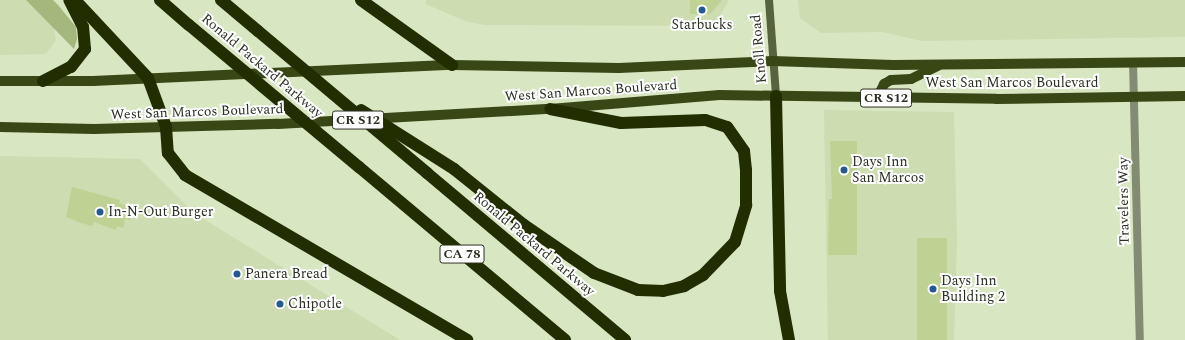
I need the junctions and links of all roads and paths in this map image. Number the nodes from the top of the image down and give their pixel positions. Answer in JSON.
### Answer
{"nodes":[{"id":1,"x":68,"y":0,"type":"edge"},
{"id":2,"x":75,"y":0,"type":"edge"},
{"id":3,"x":160,"y":0,"type":"edge"},
{"id":4,"x":221,"y":0,"type":"edge"},
{"id":5,"x":361,"y":0,"type":"edge"},
{"id":6,"x":769,"y":0,"type":"edge"},
{"id":7,"x":772,"y":61,"type":"junction"},
{"id":8,"x":1133,"y":62,"type":"junction"},
{"id":9,"x":1185,"y":62,"type":"edge"},
{"id":10,"x":452,"y":65,"type":"junction"},
{"id":11,"x":941,"y":65,"type":"junction"},
{"id":12,"x":148,"y":78,"type":"junction"},
{"id":13,"x":0,"y":81,"type":"edge"},
{"id":14,"x":43,"y":81,"type":"junction"},
{"id":15,"x":323,"y":86,"type":"junction"},
{"id":16,"x":776,"y":96,"type":"junction"},
{"id":17,"x":1134,"y":96,"type":"junction"},
{"id":18,"x":1185,"y":96,"type":"edge"},
{"id":19,"x":877,"y":98,"type":"junction"},
{"id":20,"x":550,"y":109,"type":"junction"},
{"id":21,"x":0,"y":127,"type":"edge"},
{"id":22,"x":166,"y":127,"type":"junction"},
{"id":23,"x":467,"y":340,"type":"edge"},
{"id":24,"x":565,"y":340,"type":"edge"},
{"id":25,"x":625,"y":340,"type":"edge"},
{"id":26,"x":789,"y":340,"type":"edge"},
{"id":27,"x":1140,"y":340,"type":"edge"}],
"edges":[{"from":1,"to":14,"type":"highway"},
{"from":2,"to":12,"type":"highway"},
{"from":3,"to":24,"type":"highway","name":"Ronald Packard Parkway","number":"CA 78","bridge":true},
{"from":4,"to":15,"type":"highway","name":"Ronald Packard Parkway","number":"CA 78","bridge":true},
{"from":5,"to":10,"type":"highway"},
{"from":6,"to":7,"type":"main road","name":"Knoll Road"},
{"from":7,"to":10,"type":"main road","name":"West San Marcos Boulevard"},
{"from":7,"to":11,"type":"main road","name":"West San Marcos Boulevard"},
{"from":7,"to":16,"type":"main road","name":"Knoll Road"},
{"from":8,"to":9,"type":"main road","name":"West San Marcos Boulevard"},
{"from":8,"to":11,"type":"main road","name":"West San Marcos Boulevard"},
{"from":8,"to":17,"type":"street","name":"Travelers Way"},
{"from":10,"to":12,"type":"main road","name":"West San Marcos Boulevard"},
{"from":11,"to":19,"type":"main road"},
{"from":12,"to":14,"type":"main road","name":"West San Marcos Boulevard"},
{"from":12,"to":22,"type":"highway"},
{"from":13,"to":14,"type":"main road","name":"West San Marcos Boulevard"},
{"from":15,"to":20,"type":"highway","bridge":true},
{"from":15,"to":25,"type":"highway","name":"Ronald Packard Parkway","number":"CA 78","bridge":true},
{"from":16,"to":19,"type":"main road","name":"West San Marcos Boulevard","number":"CR S12"},
{"from":16,"to":20,"type":"main road","name":"West San Marcos Boulevard","number":"CR S12"},
{"from":16,"to":26,"type":"highway"},
{"from":17,"to":18,"type":"main road","name":"West San Marcos Boulevard","number":"CR S12"},
{"from":17,"to":19,"type":"main road","name":"West San Marcos Boulevard","number":"CR S12"},
{"from":17,"to":27,"type":"street","name":"Travelers Way"},
{"from":20,"to":22,"type":"main road","name":"West San Marcos Boulevard","number":"CR S12"},
{"from":21,"to":22,"type":"main road","name":"West San Marcos Boulevard","number":"CR S12"},
{"from":22,"to":23,"type":"highway"}]}
